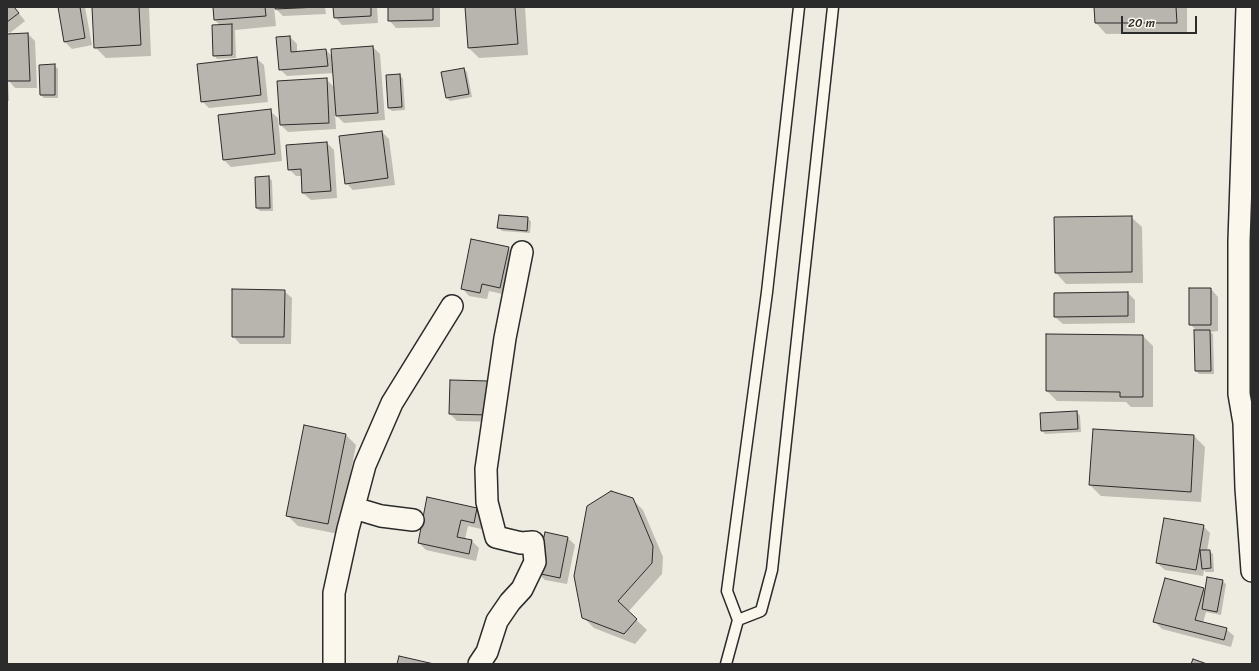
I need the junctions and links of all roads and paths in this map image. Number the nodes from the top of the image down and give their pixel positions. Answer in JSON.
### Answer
{"nodes":[{"id":1,"x":799,"y":7,"type":"edge"},
{"id":2,"x":833,"y":7,"type":"edge"},
{"id":3,"x":1247,"y":7,"type":"edge"},
{"id":4,"x":1245,"y":241,"type":"edge"},
{"id":5,"x":522,"y":252,"type":"dead end"},
{"id":6,"x":452,"y":306,"type":"dead end"},
{"id":7,"x":1239,"y":394,"type":"junction"},
{"id":8,"x":1252,"y":430,"type":"edge"},
{"id":9,"x":354,"y":508,"type":"junction"},
{"id":10,"x":413,"y":520,"type":"dead end"},
{"id":11,"x":1252,"y":571,"type":"edge"},
{"id":12,"x":738,"y":620,"type":"junction"},
{"id":13,"x":334,"y":664,"type":"edge"},
{"id":14,"x":479,"y":664,"type":"edge"},
{"id":15,"x":726,"y":664,"type":"edge"}],
"edges":[{"from":1,"to":12,"type":"lane"},
{"from":2,"to":12,"type":"lane"},
{"from":3,"to":4,"type":"street"},
{"from":4,"to":7,"type":"street"},
{"from":5,"to":14,"type":"street"},
{"from":6,"to":9,"type":"street"},
{"from":7,"to":8,"type":"street"},
{"from":7,"to":11,"type":"street"},
{"from":9,"to":10,"type":"street"},
{"from":9,"to":13,"type":"street"},
{"from":12,"to":15,"type":"lane"}]}
